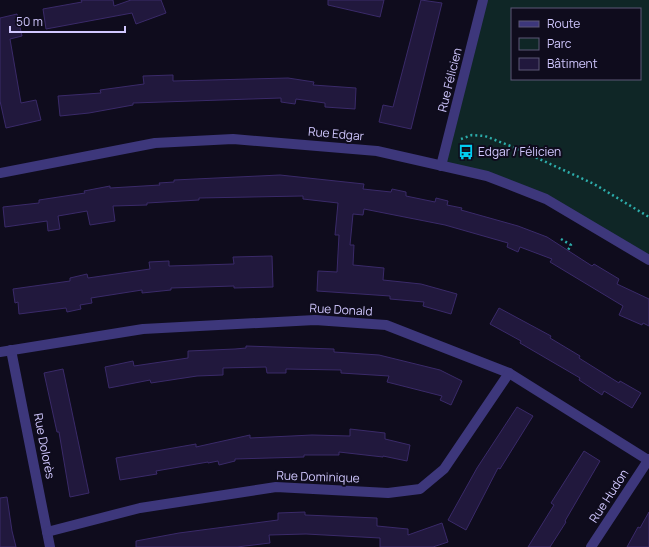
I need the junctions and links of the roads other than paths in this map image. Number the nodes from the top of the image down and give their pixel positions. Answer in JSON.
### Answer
{"nodes":[{"id":1,"x":483,"y":0,"type":"edge"},
{"id":2,"x":441,"y":166,"type":"junction"},
{"id":3,"x":0,"y":173,"type":"edge"},
{"id":4,"x":649,"y":260,"type":"edge"},
{"id":5,"x":12,"y":350,"type":"junction"},
{"id":6,"x":0,"y":352,"type":"edge"},
{"id":7,"x":510,"y":373,"type":"junction"},
{"id":8,"x":649,"y":459,"type":"edge"},
{"id":9,"x":47,"y":532,"type":"junction"},
{"id":10,"x":50,"y":547,"type":"edge"},
{"id":11,"x":592,"y":547,"type":"edge"}],
"edges":[{"from":1,"to":2,"type":"street","name":"Rue Félicien"},
{"from":2,"to":3,"type":"street","name":"Rue Edgar"},
{"from":2,"to":4,"type":"street","name":"Rue Edgar"},
{"from":5,"to":6,"type":"street","name":"Rue Donald"},
{"from":5,"to":7,"type":"street","name":"Rue Donald"},
{"from":5,"to":9,"type":"street","name":"Rue Dolorès"},
{"from":7,"to":8,"type":"street","name":"Rue Donald"},
{"from":7,"to":9,"type":"street","name":"Rue Dominique"},
{"from":8,"to":11,"type":"street","name":"Rue Hudon"},
{"from":9,"to":10,"type":"street","name":"Rue Dolorès"}]}
